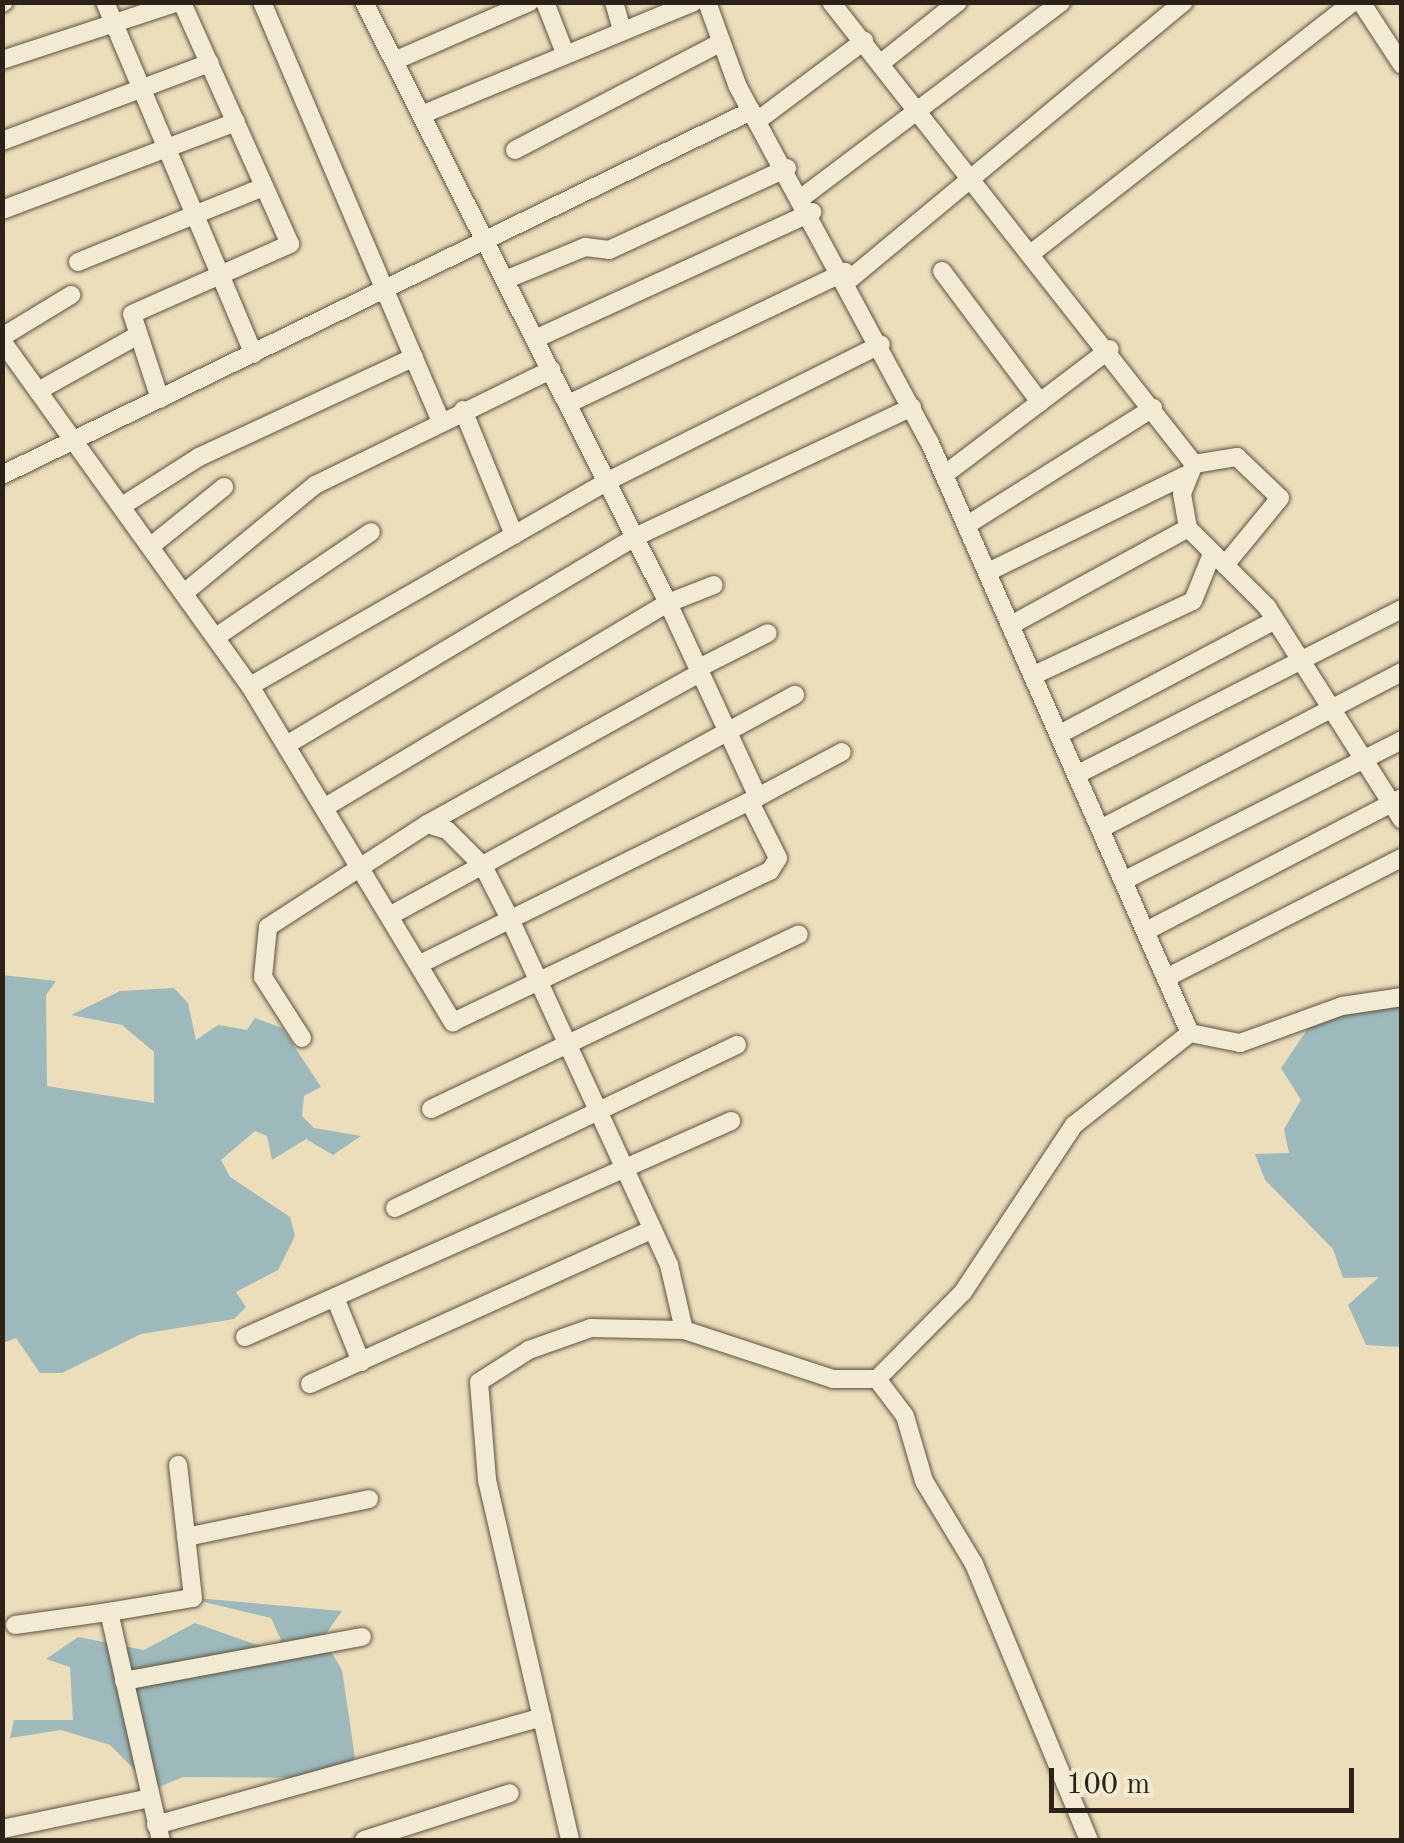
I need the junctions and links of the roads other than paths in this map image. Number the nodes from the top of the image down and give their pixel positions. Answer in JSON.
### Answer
{"nodes":[{"id":1,"x":105,"y":2,"type":"edge"},
{"id":2,"x":180,"y":2,"type":"edge"},
{"id":3,"x":262,"y":2,"type":"edge"},
{"id":4,"x":364,"y":2,"type":"edge"},
{"id":5,"x":530,"y":2,"type":"edge"},
{"id":6,"x":545,"y":2,"type":"edge"},
{"id":7,"x":614,"y":2,"type":"edge"},
{"id":8,"x":694,"y":2,"type":"edge"},
{"id":9,"x":707,"y":2,"type":"edge"},
{"id":10,"x":832,"y":2,"type":"edge"},
{"id":11,"x":958,"y":2,"type":"edge"},
{"id":12,"x":1060,"y":2,"type":"edge"},
{"id":13,"x":1184,"y":2,"type":"edge"},
{"id":14,"x":1353,"y":2,"type":"edge"},
{"id":15,"x":1361,"y":2,"type":"edge"},
{"id":16,"x":114,"y":26,"type":"junction"},
{"id":17,"x":622,"y":30,"type":"junction"},
{"id":18,"x":864,"y":42,"type":"junction"},
{"id":19,"x":720,"y":43,"type":"junction"},
{"id":20,"x":565,"y":54,"type":"junction"},
{"id":21,"x":2,"y":60,"type":"edge"},
{"id":22,"x":394,"y":61,"type":"junction"},
{"id":23,"x":210,"y":63,"type":"junction"},
{"id":24,"x":881,"y":63,"type":"junction"},
{"id":25,"x":1402,"y":65,"type":"edge"},
{"id":26,"x":143,"y":92,"type":"junction"},
{"id":27,"x":921,"y":113,"type":"junction"},
{"id":28,"x":422,"y":114,"type":"junction"},
{"id":29,"x":754,"y":116,"type":"junction"},
{"id":30,"x":236,"y":122,"type":"junction"},
{"id":31,"x":2,"y":141,"type":"edge"},
{"id":32,"x":166,"y":148,"type":"junction"},
{"id":33,"x":515,"y":150,"type":"dead end"},
{"id":34,"x":787,"y":168,"type":"junction"},
{"id":35,"x":973,"y":177,"type":"junction"},
{"id":36,"x":264,"y":187,"type":"junction"},
{"id":37,"x":808,"y":204,"type":"junction"},
{"id":38,"x":2,"y":210,"type":"edge"},
{"id":39,"x":194,"y":215,"type":"junction"},
{"id":40,"x":484,"y":238,"type":"junction"},
{"id":41,"x":1033,"y":252,"type":"junction"},
{"id":42,"x":78,"y":262,"type":"dead end"},
{"id":43,"x":942,"y":271,"type":"dead end"},
{"id":44,"x":848,"y":276,"type":"junction"},
{"id":45,"x":222,"y":280,"type":"junction"},
{"id":46,"x":506,"y":280,"type":"junction"},
{"id":47,"x":384,"y":288,"type":"junction"},
{"id":48,"x":71,"y":295,"type":"dead end"},
{"id":49,"x":134,"y":338,"type":"junction"},
{"id":50,"x":2,"y":339,"type":"edge"},
{"id":51,"x":535,"y":339,"type":"junction"},
{"id":52,"x":881,"y":344,"type":"junction"},
{"id":53,"x":1110,"y":349,"type":"junction"},
{"id":54,"x":254,"y":354,"type":"junction"},
{"id":55,"x":414,"y":358,"type":"junction"},
{"id":56,"x":551,"y":370,"type":"junction"},
{"id":57,"x":38,"y":391,"type":"junction"},
{"id":58,"x":160,"y":399,"type":"junction"},
{"id":59,"x":1040,"y":402,"type":"junction"},
{"id":60,"x":568,"y":404,"type":"junction"},
{"id":61,"x":912,"y":408,"type":"junction"},
{"id":62,"x":1153,"y":408,"type":"junction"},
{"id":63,"x":462,"y":410,"type":"junction"},
{"id":64,"x":440,"y":420,"type":"junction"},
{"id":65,"x":72,"y":440,"type":"junction"},
{"id":66,"x":1189,"y":470,"type":"junction"},
{"id":67,"x":2,"y":475,"type":"edge"},
{"id":68,"x":944,"y":475,"type":"junction"},
{"id":69,"x":608,"y":481,"type":"junction"},
{"id":70,"x":224,"y":487,"type":"dead end"},
{"id":71,"x":122,"y":506,"type":"junction"},
{"id":72,"x":967,"y":525,"type":"junction"},
{"id":73,"x":1188,"y":528,"type":"junction"},
{"id":74,"x":371,"y":532,"type":"dead end"},
{"id":75,"x":514,"y":535,"type":"junction"},
{"id":76,"x":635,"y":537,"type":"junction"},
{"id":77,"x":151,"y":546,"type":"junction"},
{"id":78,"x":1219,"y":560,"type":"junction"},
{"id":79,"x":988,"y":572,"type":"junction"},
{"id":80,"x":714,"y":585,"type":"dead end"},
{"id":81,"x":184,"y":593,"type":"junction"},
{"id":82,"x":668,"y":603,"type":"junction"},
{"id":83,"x":1402,"y":609,"type":"edge"},
{"id":84,"x":1275,"y":620,"type":"junction"},
{"id":85,"x":1012,"y":625,"type":"junction"},
{"id":86,"x":768,"y":634,"type":"dead end"},
{"id":87,"x":216,"y":638,"type":"junction"},
{"id":88,"x":1302,"y":662,"type":"junction"},
{"id":89,"x":700,"y":670,"type":"junction"},
{"id":90,"x":1402,"y":672,"type":"edge"},
{"id":91,"x":1034,"y":675,"type":"junction"},
{"id":92,"x":250,"y":686,"type":"junction"},
{"id":93,"x":795,"y":695,"type":"dead end"},
{"id":94,"x":1332,"y":709,"type":"junction"},
{"id":95,"x":729,"y":730,"type":"junction"},
{"id":96,"x":1060,"y":734,"type":"junction"},
{"id":97,"x":1402,"y":740,"type":"edge"},
{"id":98,"x":288,"y":744,"type":"junction"},
{"id":99,"x":842,"y":752,"type":"dead end"},
{"id":100,"x":1364,"y":758,"type":"junction"},
{"id":101,"x":1078,"y":774,"type":"junction"},
{"id":102,"x":755,"y":801,"type":"junction"},
{"id":103,"x":328,"y":806,"type":"junction"},
{"id":104,"x":1398,"y":807,"type":"edge"},
{"id":105,"x":427,"y":824,"type":"junction"},
{"id":106,"x":1102,"y":828,"type":"junction"},
{"id":107,"x":1402,"y":858,"type":"edge"},
{"id":108,"x":362,"y":860,"type":"junction"},
{"id":109,"x":483,"y":866,"type":"junction"},
{"id":110,"x":1125,"y":880,"type":"junction"},
{"id":111,"x":393,"y":914,"type":"junction"},
{"id":112,"x":510,"y":918,"type":"junction"},
{"id":113,"x":1148,"y":930,"type":"junction"},
{"id":114,"x":799,"y":934,"type":"dead end"},
{"id":115,"x":420,"y":964,"type":"junction"},
{"id":116,"x":1168,"y":977,"type":"junction"},
{"id":117,"x":538,"y":980,"type":"junction"},
{"id":118,"x":1402,"y":997,"type":"edge"},
{"id":119,"x":1190,"y":1033,"type":"junction"},
{"id":120,"x":302,"y":1038,"type":"dead end"},
{"id":121,"x":567,"y":1042,"type":"junction"},
{"id":122,"x":737,"y":1045,"type":"dead end"},
{"id":123,"x":597,"y":1108,"type":"junction"},
{"id":124,"x":431,"y":1109,"type":"dead end"},
{"id":125,"x":731,"y":1122,"type":"dead end"},
{"id":126,"x":624,"y":1167,"type":"junction"},
{"id":127,"x":395,"y":1208,"type":"dead end"},
{"id":128,"x":653,"y":1229,"type":"junction"},
{"id":129,"x":336,"y":1300,"type":"junction"},
{"id":130,"x":684,"y":1330,"type":"junction"},
{"id":131,"x":245,"y":1337,"type":"dead end"},
{"id":132,"x":361,"y":1362,"type":"junction"},
{"id":133,"x":877,"y":1379,"type":"junction"},
{"id":134,"x":310,"y":1384,"type":"dead end"},
{"id":135,"x":178,"y":1465,"type":"dead end"},
{"id":136,"x":369,"y":1499,"type":"dead end"},
{"id":137,"x":186,"y":1537,"type":"junction"},
{"id":138,"x":109,"y":1612,"type":"junction"},
{"id":139,"x":15,"y":1625,"type":"dead end"},
{"id":140,"x":362,"y":1637,"type":"dead end"},
{"id":141,"x":124,"y":1681,"type":"junction"},
{"id":142,"x":542,"y":1716,"type":"junction"},
{"id":143,"x":510,"y":1794,"type":"dead end"},
{"id":144,"x":150,"y":1798,"type":"junction"},
{"id":145,"x":2,"y":1829,"type":"edge"},
{"id":146,"x":158,"y":1833,"type":"edge"},
{"id":147,"x":364,"y":1840,"type":"edge"},
{"id":148,"x":570,"y":1840,"type":"edge"},
{"id":149,"x":1089,"y":1840,"type":"edge"}],
"edges":[{"from":1,"to":16,"type":"street"},
{"from":2,"to":16,"type":"street"},
{"from":2,"to":23,"type":"street"},
{"from":3,"to":47,"type":"street"},
{"from":4,"to":22,"type":"street"},
{"from":5,"to":22,"type":"street"},
{"from":6,"to":20,"type":"street"},
{"from":7,"to":17,"type":"street"},
{"from":8,"to":17,"type":"street"},
{"from":9,"to":19,"type":"street"},
{"from":10,"to":18,"type":"street"},
{"from":11,"to":24,"type":"street"},
{"from":12,"to":27,"type":"street"},
{"from":13,"to":35,"type":"street"},
{"from":14,"to":41,"type":"street"},
{"from":15,"to":25,"type":"street"},
{"from":16,"to":21,"type":"street"},
{"from":16,"to":26,"type":"street"},
{"from":17,"to":20,"type":"street"},
{"from":18,"to":24,"type":"street"},
{"from":18,"to":29,"type":"street"},
{"from":19,"to":29,"type":"street"},
{"from":19,"to":33,"type":"street"},
{"from":20,"to":28,"type":"street"},
{"from":22,"to":28,"type":"street"},
{"from":23,"to":26,"type":"street"},
{"from":23,"to":30,"type":"street"},
{"from":24,"to":27,"type":"street"},
{"from":26,"to":31,"type":"street"},
{"from":26,"to":32,"type":"street"},
{"from":27,"to":35,"type":"street"},
{"from":27,"to":37,"type":"street"},
{"from":28,"to":40,"type":"street"},
{"from":29,"to":34,"type":"street"},
{"from":29,"to":40,"type":"street"},
{"from":30,"to":32,"type":"street"},
{"from":30,"to":36,"type":"street"},
{"from":32,"to":38,"type":"street"},
{"from":32,"to":39,"type":"street"},
{"from":34,"to":37,"type":"street"},
{"from":34,"to":46,"type":"street"},
{"from":35,"to":41,"type":"street"},
{"from":35,"to":44,"type":"street"},
{"from":36,"to":39,"type":"street"},
{"from":36,"to":45,"type":"street"},
{"from":37,"to":44,"type":"street"},
{"from":37,"to":51,"type":"street"},
{"from":39,"to":42,"type":"street"},
{"from":39,"to":45,"type":"street"},
{"from":40,"to":46,"type":"street"},
{"from":40,"to":47,"type":"street"},
{"from":41,"to":53,"type":"street"},
{"from":43,"to":59,"type":"street"},
{"from":44,"to":52,"type":"street"},
{"from":44,"to":60,"type":"street"},
{"from":45,"to":49,"type":"street"},
{"from":45,"to":54,"type":"street"},
{"from":46,"to":51,"type":"street"},
{"from":47,"to":54,"type":"street"},
{"from":47,"to":55,"type":"street"},
{"from":48,"to":50,"type":"street"},
{"from":49,"to":57,"type":"street"},
{"from":49,"to":58,"type":"street"},
{"from":50,"to":57,"type":"street"},
{"from":51,"to":56,"type":"street"},
{"from":52,"to":61,"type":"street"},
{"from":52,"to":69,"type":"street"},
{"from":53,"to":59,"type":"street"},
{"from":53,"to":62,"type":"street"},
{"from":54,"to":58,"type":"street"},
{"from":55,"to":64,"type":"street"},
{"from":55,"to":71,"type":"street"},
{"from":56,"to":60,"type":"street"},
{"from":56,"to":63,"type":"street"},
{"from":57,"to":65,"type":"street"},
{"from":58,"to":65,"type":"street"},
{"from":59,"to":68,"type":"street"},
{"from":60,"to":69,"type":"street"},
{"from":61,"to":68,"type":"street"},
{"from":61,"to":76,"type":"street"},
{"from":62,"to":66,"type":"street"},
{"from":62,"to":72,"type":"street"},
{"from":63,"to":64,"type":"street"},
{"from":63,"to":75,"type":"street"},
{"from":64,"to":81,"type":"street"},
{"from":65,"to":67,"type":"street"},
{"from":65,"to":71,"type":"street"},
{"from":66,"to":73,"type":"street"},
{"from":66,"to":78,"type":"street"},
{"from":66,"to":79,"type":"street"},
{"from":68,"to":72,"type":"street"},
{"from":69,"to":75,"type":"street"},
{"from":69,"to":76,"type":"street"},
{"from":70,"to":77,"type":"street"},
{"from":71,"to":77,"type":"street"},
{"from":72,"to":79,"type":"street"},
{"from":73,"to":78,"type":"street"},
{"from":73,"to":85,"type":"street"},
{"from":74,"to":87,"type":"street"},
{"from":75,"to":92,"type":"street"},
{"from":76,"to":82,"type":"street"},
{"from":76,"to":98,"type":"street"},
{"from":77,"to":81,"type":"street"},
{"from":78,"to":84,"type":"street"},
{"from":78,"to":91,"type":"street"},
{"from":79,"to":85,"type":"street"},
{"from":80,"to":82,"type":"street"},
{"from":81,"to":87,"type":"street"},
{"from":82,"to":89,"type":"street"},
{"from":82,"to":103,"type":"street"},
{"from":83,"to":88,"type":"street"},
{"from":84,"to":88,"type":"street"},
{"from":84,"to":96,"type":"street"},
{"from":85,"to":91,"type":"street"},
{"from":86,"to":89,"type":"street"},
{"from":87,"to":92,"type":"street"},
{"from":88,"to":94,"type":"street"},
{"from":88,"to":101,"type":"street"},
{"from":89,"to":95,"type":"street"},
{"from":89,"to":105,"type":"street"},
{"from":90,"to":94,"type":"street"},
{"from":91,"to":96,"type":"street"},
{"from":92,"to":98,"type":"street"},
{"from":93,"to":95,"type":"street"},
{"from":94,"to":100,"type":"street"},
{"from":94,"to":106,"type":"street"},
{"from":95,"to":102,"type":"street"},
{"from":95,"to":109,"type":"street"},
{"from":96,"to":101,"type":"street"},
{"from":97,"to":100,"type":"street"},
{"from":98,"to":103,"type":"street"},
{"from":99,"to":102,"type":"street"},
{"from":100,"to":104,"type":"street"},
{"from":100,"to":110,"type":"street"},
{"from":101,"to":106,"type":"street"},
{"from":102,"to":112,"type":"street"},
{"from":102,"to":117,"type":"street"},
{"from":103,"to":108,"type":"street"},
{"from":104,"to":113,"type":"street"},
{"from":105,"to":108,"type":"street"},
{"from":105,"to":109,"type":"street"},
{"from":106,"to":110,"type":"street"},
{"from":107,"to":116,"type":"street"},
{"from":108,"to":111,"type":"street"},
{"from":108,"to":120,"type":"street"},
{"from":109,"to":111,"type":"street"},
{"from":109,"to":112,"type":"street"},
{"from":110,"to":113,"type":"street"},
{"from":111,"to":115,"type":"street"},
{"from":112,"to":115,"type":"street"},
{"from":112,"to":117,"type":"street"},
{"from":113,"to":116,"type":"street"},
{"from":114,"to":121,"type":"street"},
{"from":115,"to":117,"type":"street"},
{"from":116,"to":119,"type":"street"},
{"from":117,"to":121,"type":"street"},
{"from":118,"to":119,"type":"street"},
{"from":119,"to":133,"type":"street"},
{"from":121,"to":123,"type":"street"},
{"from":121,"to":124,"type":"street"},
{"from":122,"to":123,"type":"street"},
{"from":123,"to":126,"type":"street"},
{"from":123,"to":127,"type":"street"},
{"from":125,"to":126,"type":"street"},
{"from":126,"to":128,"type":"street"},
{"from":126,"to":129,"type":"street"},
{"from":128,"to":130,"type":"street"},
{"from":128,"to":132,"type":"street"},
{"from":129,"to":131,"type":"street"},
{"from":129,"to":132,"type":"street"},
{"from":130,"to":133,"type":"street"},
{"from":130,"to":142,"type":"street"},
{"from":132,"to":134,"type":"street"},
{"from":133,"to":149,"type":"street"},
{"from":135,"to":137,"type":"street"},
{"from":136,"to":137,"type":"street"},
{"from":137,"to":138,"type":"street"},
{"from":138,"to":139,"type":"street"},
{"from":138,"to":141,"type":"street"},
{"from":140,"to":141,"type":"street"},
{"from":141,"to":144,"type":"street"},
{"from":142,"to":146,"type":"street"},
{"from":142,"to":148,"type":"street"},
{"from":143,"to":147,"type":"street"},
{"from":144,"to":145,"type":"street"},
{"from":144,"to":146,"type":"street"}]}
